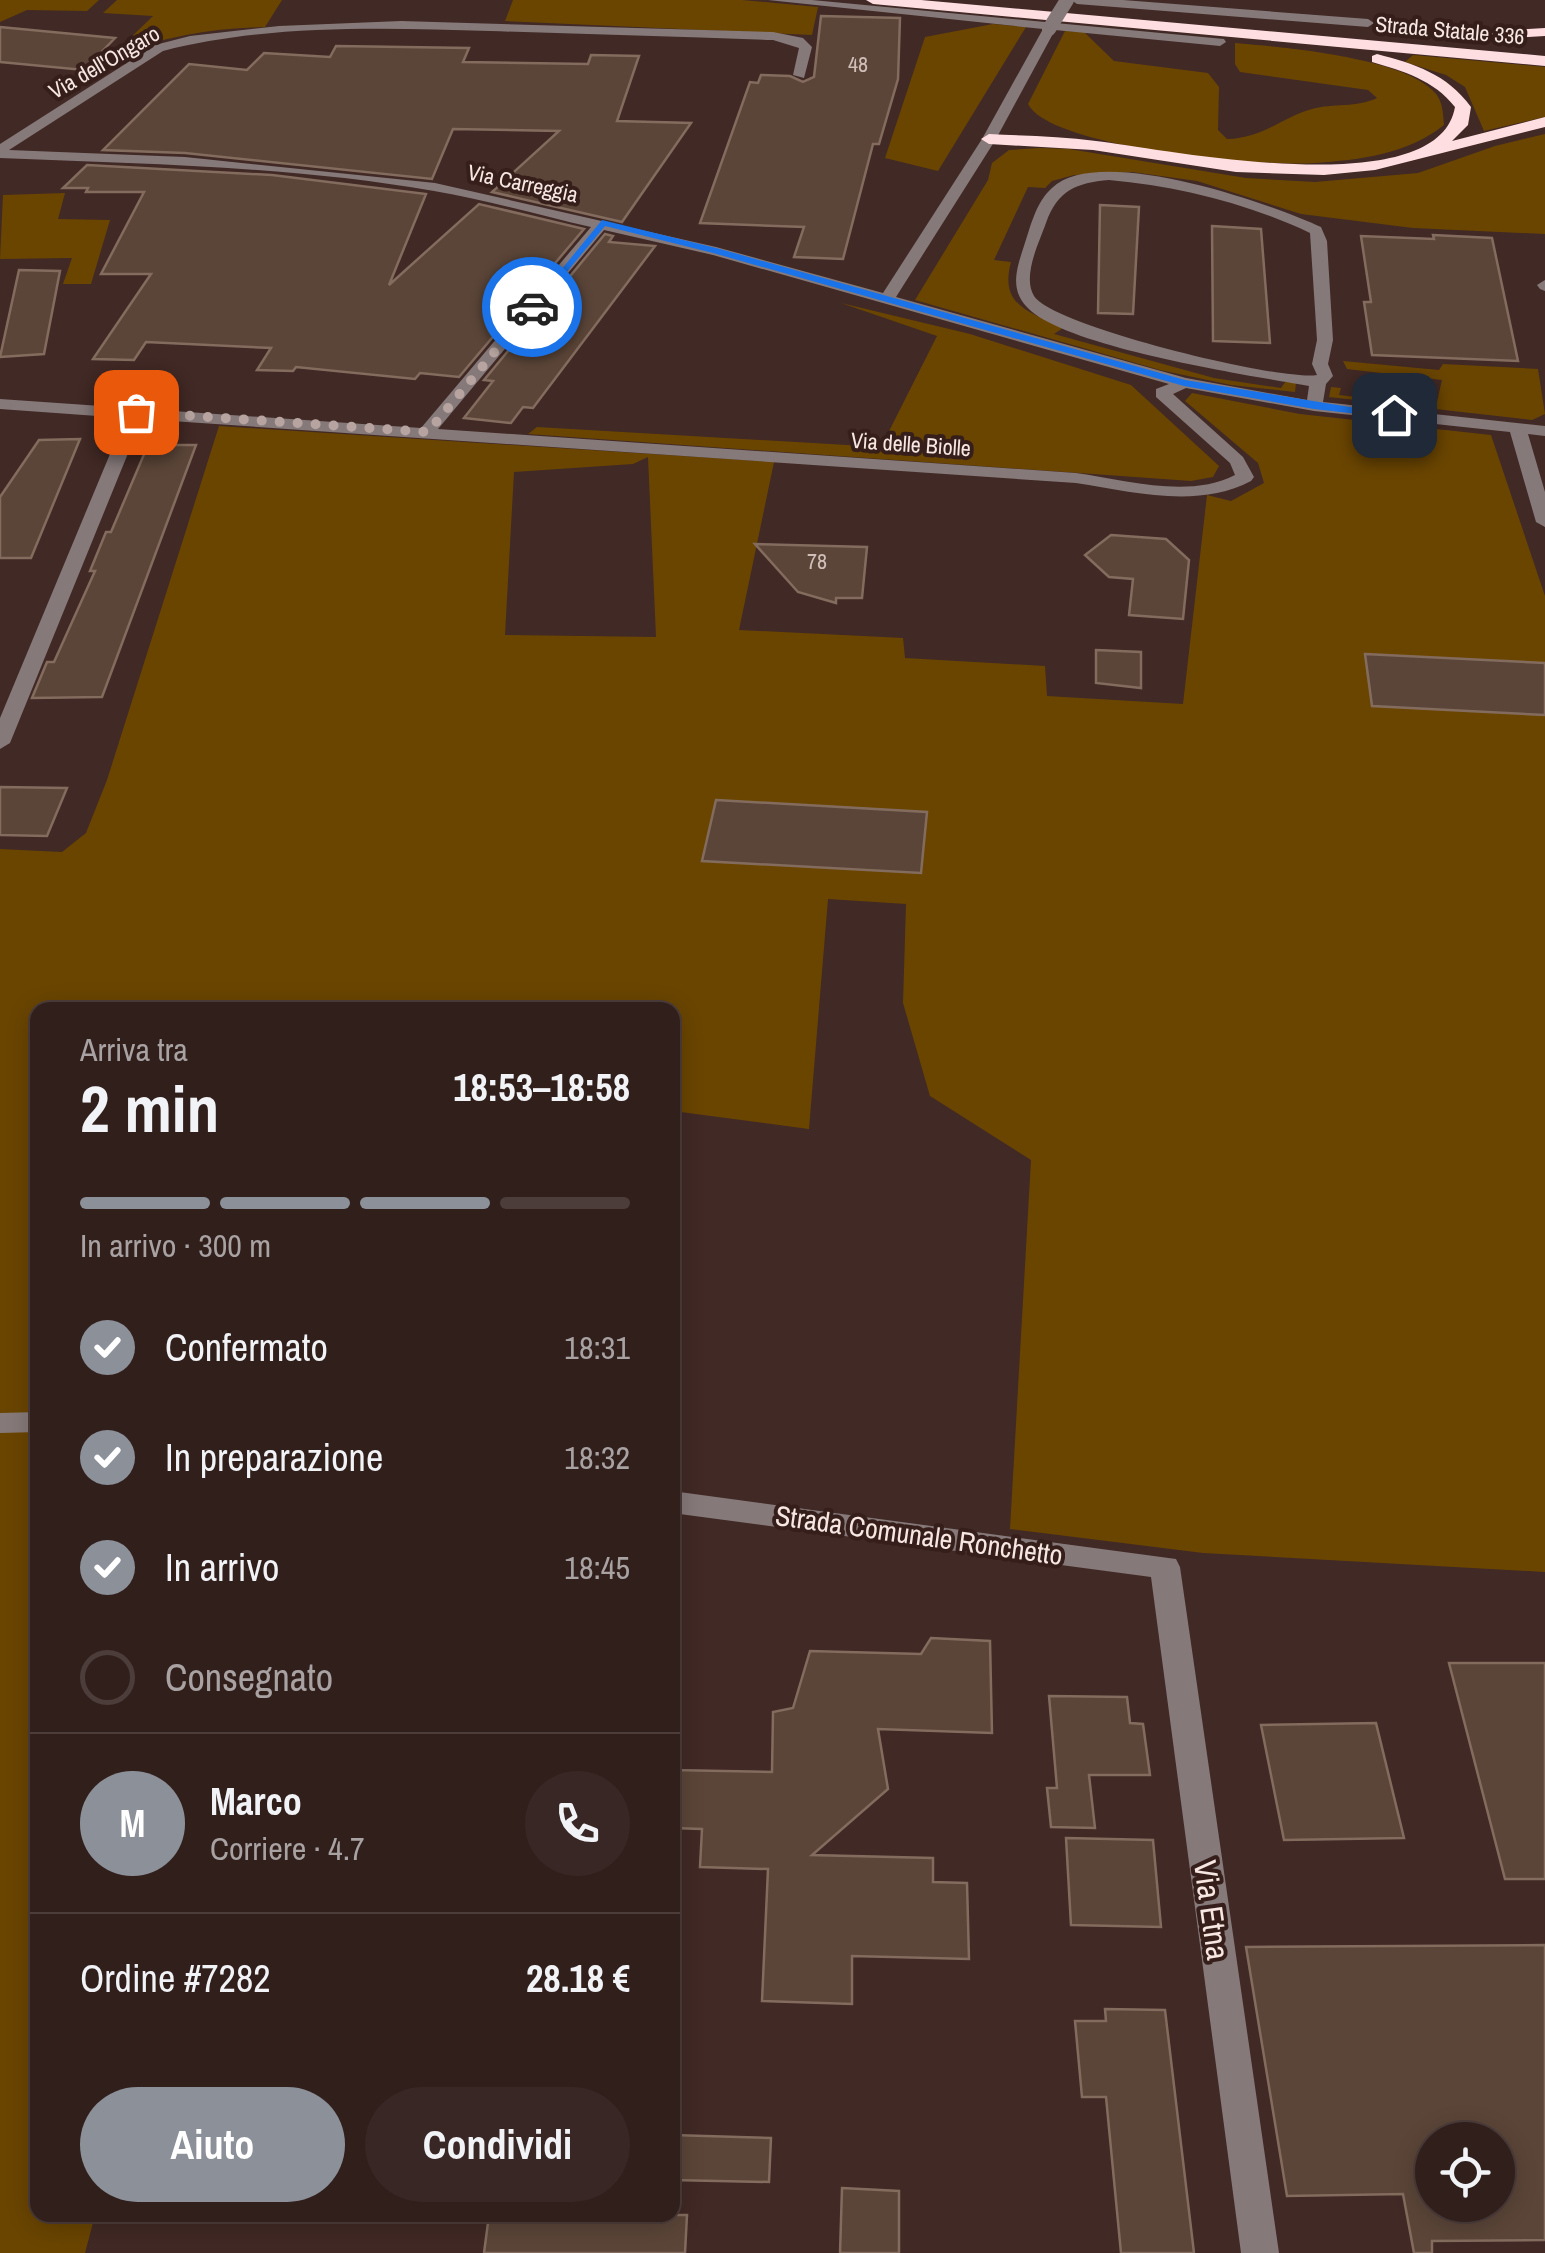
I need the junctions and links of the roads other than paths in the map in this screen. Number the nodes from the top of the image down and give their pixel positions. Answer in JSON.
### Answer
{"nodes":[{"id":1,"x":774,"y":0,"type":"edge"},
{"id":2,"x":873,"y":0,"type":"edge"},
{"id":3,"x":966,"y":0,"type":"edge"},
{"id":4,"x":1067,"y":0,"type":"edge"},
{"id":5,"x":1076,"y":0,"type":"edge"},
{"id":6,"x":1095,"y":16,"type":"junction"},
{"id":7,"x":1368,"y":24,"type":"dead end"},
{"id":8,"x":1545,"y":32,"type":"edge"},
{"id":9,"x":1220,"y":42,"type":"dead end"},
{"id":10,"x":1545,"y":52,"type":"edge"},
{"id":11,"x":1545,"y":61,"type":"edge"},
{"id":12,"x":799,"y":75,"type":"dead end"},
{"id":13,"x":1000,"y":118,"type":"junction"},
{"id":14,"x":1545,"y":122,"type":"edge"},
{"id":15,"x":990,"y":139,"type":"junction"},
{"id":16,"x":1093,"y":145,"type":"junction"},
{"id":17,"x":1428,"y":151,"type":"junction"},
{"id":18,"x":0,"y":152,"type":"edge"},
{"id":19,"x":602,"y":223,"type":"junction"},
{"id":20,"x":887,"y":299,"type":"junction"},
{"id":21,"x":1184,"y":383,"type":"junction"},
{"id":22,"x":1318,"y":384,"type":"junction"},
{"id":23,"x":0,"y":404,"type":"edge"},
{"id":24,"x":1314,"y":406,"type":"junction"},
{"id":25,"x":136,"y":412,"type":"junction"},
{"id":26,"x":1518,"y":428,"type":"junction"},
{"id":27,"x":428,"y":432,"type":"junction"},
{"id":28,"x":1545,"y":432,"type":"edge"},
{"id":29,"x":1545,"y":522,"type":"edge"},
{"id":30,"x":0,"y":743,"type":"edge"},
{"id":31,"x":0,"y":1422,"type":"edge"},
{"id":32,"x":30,"y":1422,"type":"edge"},
{"id":33,"x":680,"y":1503,"type":"edge"},
{"id":34,"x":1164,"y":1568,"type":"joint"},
{"id":35,"x":1260,"y":2253,"type":"edge"}],
"edges":[{"from":1,"to":9,"type":"street"},
{"from":2,"to":6,"type":"highway","name":"Strada Statale 336"},
{"from":3,"to":6,"type":"highway","name":"Strada Statale 336"},
{"from":4,"to":13,"type":"street","bridge":true},
{"from":5,"to":7,"type":"street"},
{"from":6,"to":8,"type":"highway"},
{"from":6,"to":10,"type":"highway","name":"Strada Statale 336"},
{"from":6,"to":11,"type":"highway","name":"Strada Statale 336"},
{"from":6,"to":17,"type":"highway"},
{"from":12,"to":18,"type":"street","name":"Via dell'Ongaro"},
{"from":13,"to":15,"type":"street"},
{"from":13,"to":16,"type":"highway"},
{"from":14,"to":17,"type":"highway"},
{"from":15,"to":16,"type":"highway"},
{"from":15,"to":20,"type":"street"},
{"from":16,"to":17,"type":"highway"},
{"from":18,"to":19,"type":"street","name":"Via Carreggia"},
{"from":19,"to":20,"type":"street","name":"Via Carreggia"},
{"from":19,"to":27,"type":"street"},
{"from":20,"to":21,"type":"street","name":"Via Carreggia"},
{"from":21,"to":24,"type":"street","name":"Via Carreggia"},
{"from":21,"to":27,"type":"street","name":"Via delle Biolle"},
{"from":22,"to":22,"type":"street"},
{"from":22,"to":24,"type":"street"},
{"from":23,"to":25,"type":"street","name":"Via delle Biolle"},
{"from":24,"to":26,"type":"street","name":"Via Carreggia"},
{"from":25,"to":27,"type":"street","name":"Via delle Biolle"},
{"from":25,"to":30,"type":"street"},
{"from":26,"to":28,"type":"street","name":"Via Carreggia"},
{"from":26,"to":29,"type":"street"},
{"from":31,"to":32,"type":"street"},
{"from":33,"to":34,"type":"street","name":"Strada Comunale Ronchetto"},
{"from":34,"to":35,"type":"street","name":"Via Etna"}]}
